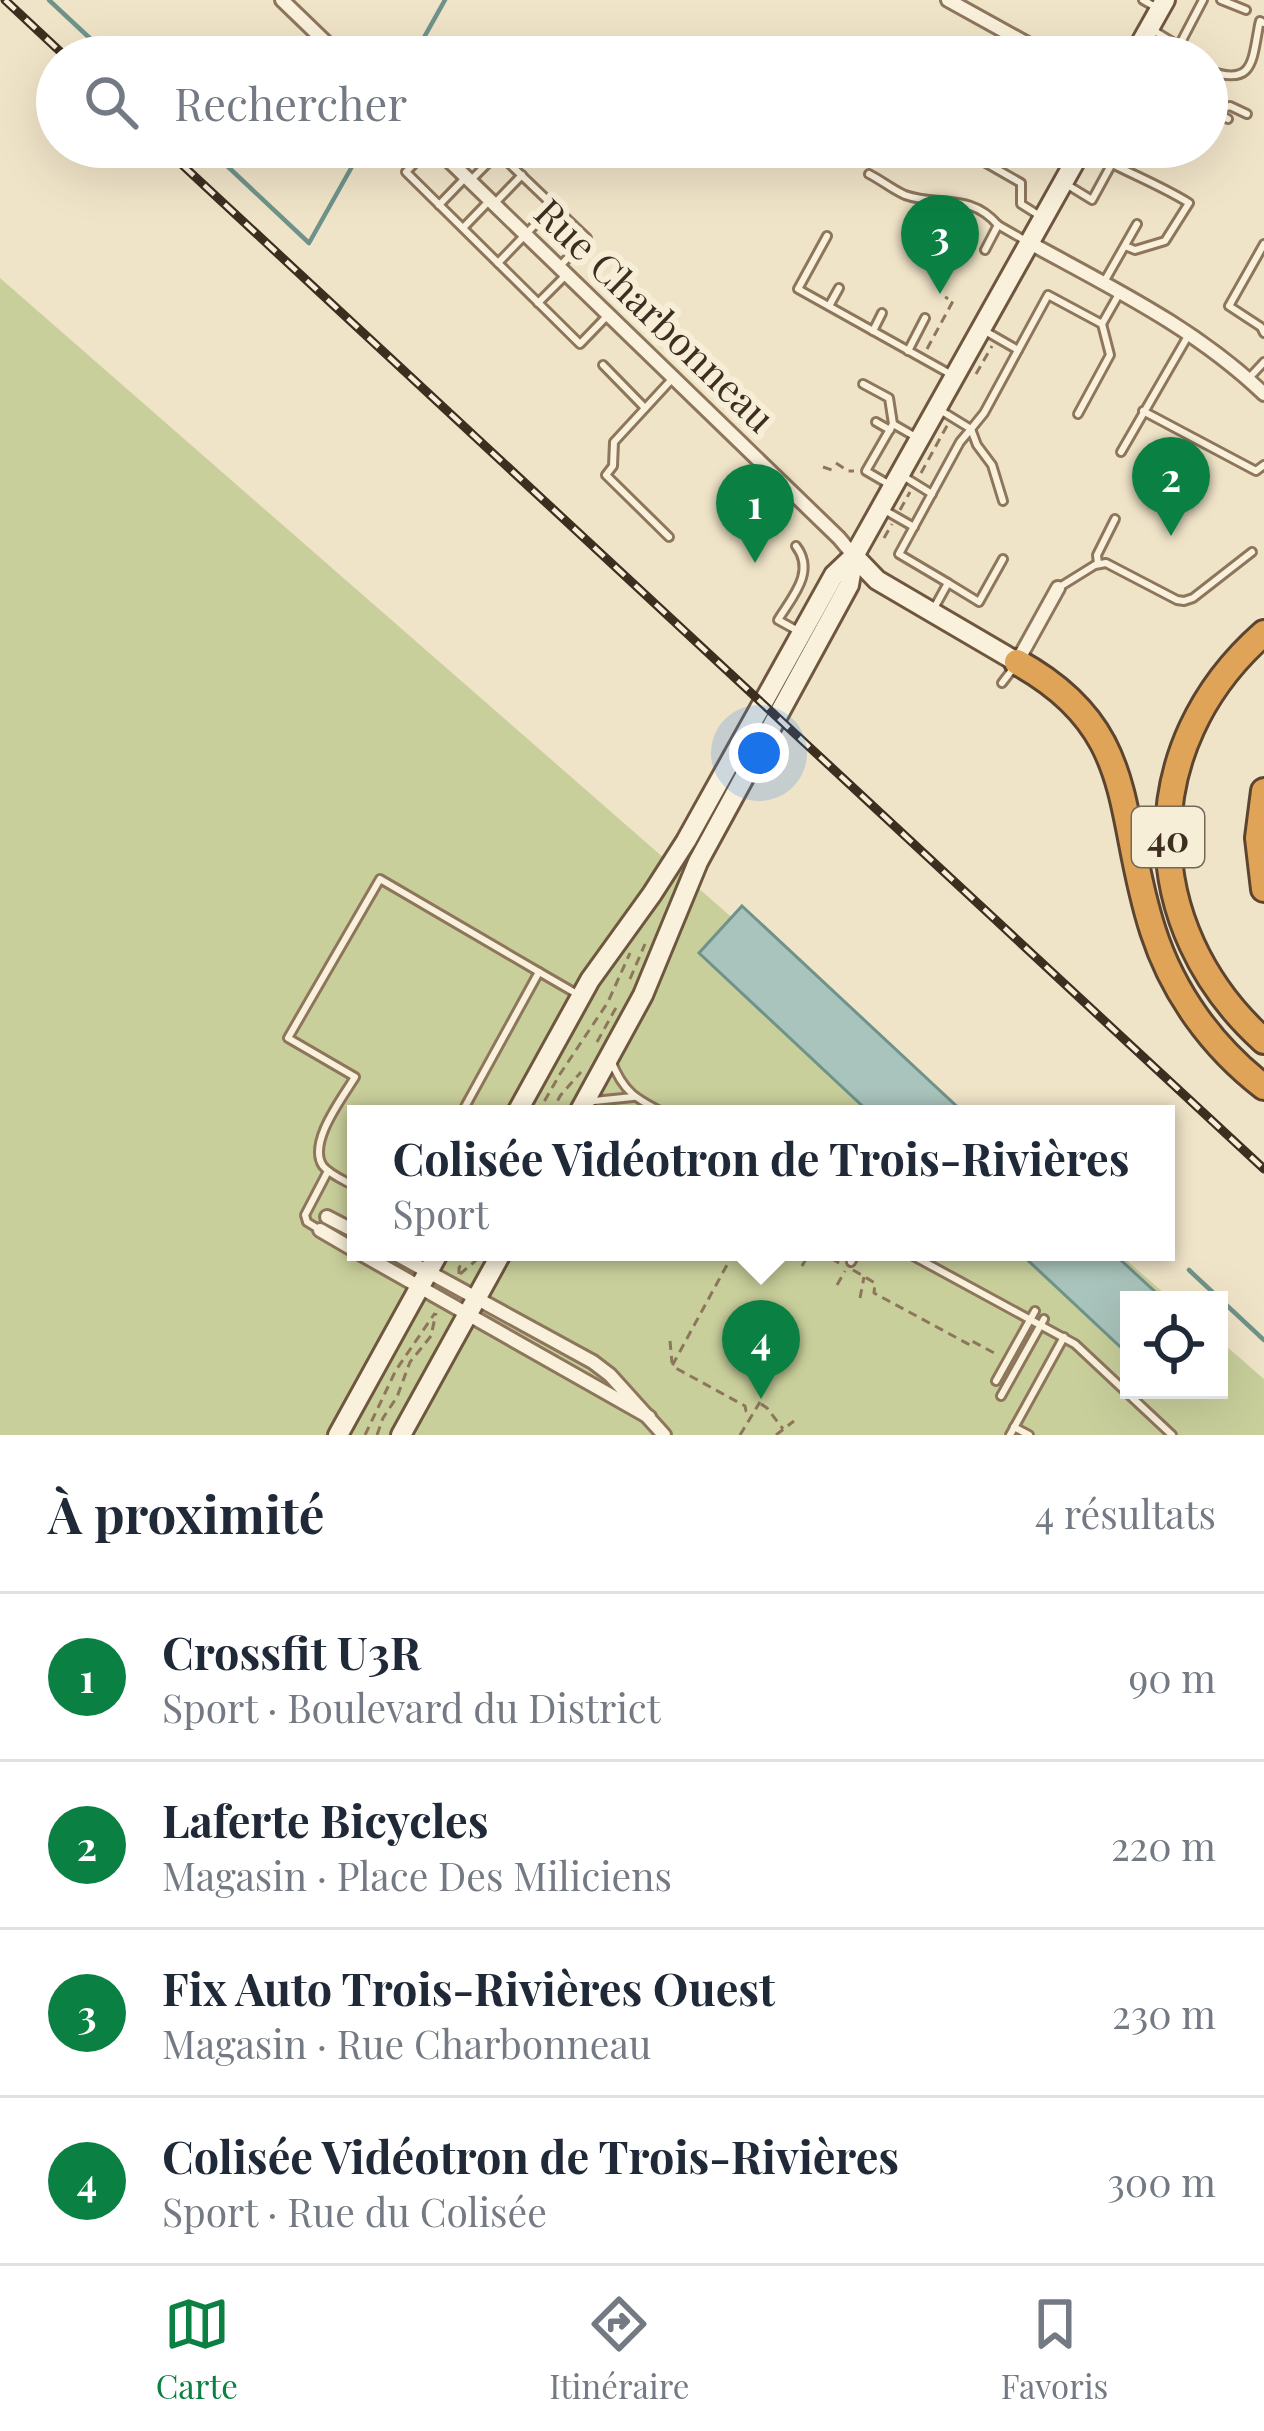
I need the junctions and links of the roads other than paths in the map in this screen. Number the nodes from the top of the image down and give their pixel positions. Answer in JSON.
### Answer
{"nodes":[{"id":1,"x":282,"y":0,"type":"edge"},
{"id":2,"x":948,"y":0,"type":"edge"},
{"id":3,"x":1203,"y":0,"type":"edge"},
{"id":4,"x":1221,"y":0,"type":"edge"},
{"id":5,"x":1154,"y":10,"type":"edge"},
{"id":6,"x":1246,"y":10,"type":"dead end"},
{"id":7,"x":1264,"y":23,"type":"edge"},
{"id":8,"x":319,"y":36,"type":"edge"},
{"id":9,"x":1002,"y":36,"type":"edge"},
{"id":10,"x":1172,"y":36,"type":"edge"},
{"id":11,"x":1184,"y":36,"type":"edge"},
{"id":12,"x":1228,"y":77,"type":"edge"},
{"id":13,"x":1228,"y":106,"type":"edge"},
{"id":14,"x":1247,"y":114,"type":"dead end"},
{"id":15,"x":411,"y":168,"type":"edge"},
{"id":16,"x":456,"y":168,"type":"edge"},
{"id":17,"x":478,"y":168,"type":"edge"},
{"id":18,"x":514,"y":168,"type":"edge"},
{"id":19,"x":995,"y":168,"type":"edge"},
{"id":20,"x":1071,"y":168,"type":"edge"},
{"id":21,"x":1078,"y":168,"type":"edge"},
{"id":22,"x":1109,"y":168,"type":"edge"},
{"id":23,"x":1119,"y":168,"type":"edge"},
{"id":24,"x":869,"y":174,"type":"dead end"},
{"id":25,"x":522,"y":175,"type":"junction"},
{"id":26,"x":468,"y":179,"type":"junction"},
{"id":27,"x":492,"y":202,"type":"junction"},
{"id":28,"x":439,"y":205,"type":"junction"},
{"id":29,"x":553,"y":206,"type":"junction"},
{"id":30,"x":1044,"y":218,"type":"junction"},
{"id":31,"x":1137,"y":224,"type":"dead end"},
{"id":32,"x":998,"y":225,"type":"junction"},
{"id":33,"x":463,"y":228,"type":"junction"},
{"id":34,"x":525,"y":235,"type":"junction"},
{"id":35,"x":827,"y":236,"type":"dead end"},
{"id":36,"x":1030,"y":243,"type":"junction"},
{"id":37,"x":1264,"y":244,"type":"edge"},
{"id":38,"x":1125,"y":246,"type":"junction"},
{"id":39,"x":985,"y":250,"type":"dead end"},
{"id":40,"x":498,"y":263,"type":"junction"},
{"id":41,"x":563,"y":271,"type":"junction"},
{"id":42,"x":1103,"y":282,"type":"junction"},
{"id":43,"x":838,"y":288,"type":"dead end"},
{"id":44,"x":1120,"y":292,"type":"junction"},
{"id":45,"x":538,"y":303,"type":"junction"},
{"id":46,"x":829,"y":306,"type":"junction"},
{"id":47,"x":882,"y":313,"type":"dead end"},
{"id":48,"x":609,"y":315,"type":"junction"},
{"id":49,"x":925,"y":318,"type":"dead end"},
{"id":50,"x":1102,"y":324,"type":"junction"},
{"id":51,"x":981,"y":329,"type":"junction"},
{"id":52,"x":873,"y":331,"type":"junction"},
{"id":53,"x":1190,"y":333,"type":"junction"},
{"id":54,"x":1264,"y":333,"type":"edge"},
{"id":55,"x":1018,"y":350,"type":"junction"},
{"id":56,"x":908,"y":351,"type":"junction"},
{"id":57,"x":1264,"y":362,"type":"edge"},
{"id":58,"x":603,"y":365,"type":"dead end"},
{"id":59,"x":955,"y":377,"type":"junction"},
{"id":60,"x":673,"y":378,"type":"junction"},
{"id":61,"x":1248,"y":379,"type":"junction"},
{"id":62,"x":862,"y":384,"type":"dead end"},
{"id":63,"x":1264,"y":394,"type":"edge"},
{"id":64,"x":646,"y":408,"type":"junction"},
{"id":65,"x":937,"y":408,"type":"junction"},
{"id":66,"x":1143,"y":411,"type":"junction"},
{"id":67,"x":1078,"y":414,"type":"dead end"},
{"id":68,"x":874,"y":425,"type":"dead end"},
{"id":69,"x":971,"y":429,"type":"junction"},
{"id":70,"x":890,"y":430,"type":"junction"},
{"id":71,"x":920,"y":439,"type":"junction"},
{"id":72,"x":860,"y":449,"type":"dead end"},
{"id":73,"x":1121,"y":452,"type":"dead end"},
{"id":74,"x":874,"y":457,"type":"junction"},
{"id":75,"x":1264,"y":465,"type":"edge"},
{"id":76,"x":906,"y":486,"type":"junction"},
{"id":77,"x":932,"y":494,"type":"junction"},
{"id":78,"x":1003,"y":501,"type":"dead end"},
{"id":79,"x":881,"y":508,"type":"junction"},
{"id":80,"x":1115,"y":519,"type":"dead end"},
{"id":81,"x":914,"y":527,"type":"junction"},
{"id":82,"x":669,"y":537,"type":"dead end"},
{"id":83,"x":796,"y":546,"type":"dead end"},
{"id":84,"x":1252,"y":552,"type":"dead end"},
{"id":85,"x":854,"y":556,"type":"junction"},
{"id":86,"x":1003,"y":559,"type":"dead end"},
{"id":87,"x":1098,"y":564,"type":"junction"},
{"id":88,"x":948,"y":583,"type":"junction"},
{"id":89,"x":1058,"y":588,"type":"joint"},
{"id":90,"x":931,"y":613,"type":"junction"},
{"id":91,"x":801,"y":633,"type":"junction"},
{"id":92,"x":1264,"y":633,"type":"edge"},
{"id":93,"x":1017,"y":662,"type":"junction"},
{"id":94,"x":1002,"y":683,"type":"dead end"},
{"id":95,"x":1264,"y":791,"type":"edge"},
{"id":96,"x":1264,"y":889,"type":"edge"},
{"id":97,"x":539,"y":972,"type":"junction"},
{"id":98,"x":580,"y":996,"type":"junction"},
{"id":99,"x":1264,"y":1041,"type":"edge"},
{"id":100,"x":603,"y":1051,"type":"junction"},
{"id":101,"x":1264,"y":1087,"type":"edge"},
{"id":102,"x":633,"y":1097,"type":"junction"},
{"id":103,"x":466,"y":1105,"type":"edge"},
{"id":104,"x":521,"y":1105,"type":"edge"},
{"id":105,"x":582,"y":1105,"type":"edge"},
{"id":106,"x":589,"y":1105,"type":"edge"},
{"id":107,"x":648,"y":1105,"type":"edge"},
{"id":108,"x":328,"y":1171,"type":"junction"},
{"id":109,"x":347,"y":1182,"type":"edge"},
{"id":110,"x":327,"y":1217,"type":"dead end"},
{"id":111,"x":347,"y":1227,"type":"edge"},
{"id":112,"x":320,"y":1230,"type":"joint"},
{"id":113,"x":347,"y":1245,"type":"edge"},
{"id":114,"x":381,"y":1261,"type":"edge"},
{"id":115,"x":403,"y":1261,"type":"edge"},
{"id":116,"x":434,"y":1261,"type":"edge"},
{"id":117,"x":497,"y":1261,"type":"edge"},
{"id":118,"x":851,"y":1261,"type":"edge"},
{"id":119,"x":923,"y":1261,"type":"edge"},
{"id":120,"x":849,"y":1264,"type":"road end"},
{"id":121,"x":424,"y":1279,"type":"junction"},
{"id":122,"x":477,"y":1298,"type":"junction"},
{"id":123,"x":1035,"y":1311,"type":"dead end"},
{"id":124,"x":467,"y":1316,"type":"junction"},
{"id":125,"x":1030,"y":1319,"type":"junction"},
{"id":126,"x":1042,"y":1322,"type":"junction"},
{"id":127,"x":1064,"y":1337,"type":"junction"},
{"id":128,"x":996,"y":1381,"type":"dead end"},
{"id":129,"x":1001,"y":1396,"type":"dead end"},
{"id":130,"x":649,"y":1417,"type":"junction"},
{"id":131,"x":1012,"y":1431,"type":"edge"},
{"id":132,"x":338,"y":1435,"type":"edge"},
{"id":133,"x":401,"y":1435,"type":"edge"},
{"id":134,"x":664,"y":1435,"type":"edge"},
{"id":135,"x":1029,"y":1435,"type":"edge"},
{"id":136,"x":1172,"y":1435,"type":"edge"}],
"edges":[{"from":1,"to":8,"type":"street"},
{"from":2,"to":9,"type":"street"},
{"from":3,"to":11,"type":"lane"},
{"from":4,"to":6,"type":"lane"},
{"from":5,"to":10,"type":"lane"},
{"from":7,"to":12,"type":"lane"},
{"from":13,"to":14,"type":"lane"},
{"from":15,"to":28,"type":"lane"},
{"from":16,"to":26,"type":"street","name":"Rue Charbonneau"},
{"from":17,"to":26,"type":"lane"},
{"from":18,"to":25,"type":"lane"},
{"from":19,"to":30,"type":"lane"},
{"from":20,"to":30,"type":"street"},
{"from":21,"to":22,"type":"lane"},
{"from":23,"to":38,"type":"lane"},
{"from":24,"to":32,"type":"lane"},
{"from":25,"to":27,"type":"lane"},
{"from":25,"to":29,"type":"lane"},
{"from":26,"to":27,"type":"street","name":"Rue Charbonneau"},
{"from":26,"to":28,"type":"lane"},
{"from":27,"to":33,"type":"lane"},
{"from":27,"to":34,"type":"street","name":"Rue Charbonneau"},
{"from":28,"to":33,"type":"lane"},
{"from":29,"to":34,"type":"lane"},
{"from":29,"to":41,"type":"lane"},
{"from":30,"to":36,"type":"street"},
{"from":31,"to":38,"type":"lane"},
{"from":32,"to":36,"type":"lane"},
{"from":32,"to":39,"type":"lane"},
{"from":33,"to":40,"type":"lane"},
{"from":34,"to":40,"type":"lane"},
{"from":34,"to":41,"type":"street","name":"Rue Charbonneau"},
{"from":35,"to":46,"type":"lane"},
{"from":36,"to":42,"type":"street"},
{"from":36,"to":51,"type":"street"},
{"from":37,"to":54,"type":"lane"},
{"from":38,"to":42,"type":"lane"},
{"from":40,"to":45,"type":"lane"},
{"from":41,"to":45,"type":"lane"},
{"from":41,"to":48,"type":"street","name":"Rue Charbonneau"},
{"from":42,"to":44,"type":"street"},
{"from":43,"to":46,"type":"lane"},
{"from":44,"to":50,"type":"lane"},
{"from":44,"to":53,"type":"street"},
{"from":45,"to":48,"type":"lane"},
{"from":46,"to":52,"type":"lane"},
{"from":47,"to":52,"type":"lane"},
{"from":48,"to":60,"type":"street","name":"Rue Charbonneau"},
{"from":49,"to":56,"type":"lane"},
{"from":50,"to":55,"type":"lane"},
{"from":50,"to":67,"type":"lane"},
{"from":51,"to":55,"type":"lane"},
{"from":51,"to":59,"type":"street"},
{"from":52,"to":56,"type":"lane"},
{"from":53,"to":61,"type":"street"},
{"from":53,"to":66,"type":"lane"},
{"from":55,"to":69,"type":"lane"},
{"from":56,"to":59,"type":"lane"},
{"from":57,"to":61,"type":"lane"},
{"from":58,"to":64,"type":"lane"},
{"from":59,"to":65,"type":"street"},
{"from":60,"to":64,"type":"lane"},
{"from":60,"to":85,"type":"street","name":"Rue Charbonneau"},
{"from":61,"to":63,"type":"street"},
{"from":62,"to":70,"type":"lane"},
{"from":64,"to":82,"type":"lane"},
{"from":65,"to":69,"type":"lane"},
{"from":65,"to":71,"type":"street"},
{"from":66,"to":73,"type":"lane"},
{"from":66,"to":75,"type":"lane"},
{"from":68,"to":70,"type":"lane"},
{"from":69,"to":77,"type":"lane"},
{"from":69,"to":78,"type":"lane"},
{"from":70,"to":71,"type":"lane"},
{"from":70,"to":74,"type":"lane"},
{"from":71,"to":76,"type":"street"},
{"from":72,"to":74,"type":"lane"},
{"from":74,"to":76,"type":"lane"},
{"from":76,"to":77,"type":"lane"},
{"from":76,"to":79,"type":"street"},
{"from":77,"to":81,"type":"lane"},
{"from":79,"to":81,"type":"lane"},
{"from":79,"to":85,"type":"street"},
{"from":80,"to":87,"type":"lane"},
{"from":81,"to":88,"type":"lane"},
{"from":83,"to":91,"type":"lane"},
{"from":84,"to":87,"type":"lane"},
{"from":85,"to":90,"type":"street"},
{"from":85,"to":91,"type":"street"},
{"from":85,"to":100,"type":"street"},
{"from":86,"to":88,"type":"lane"},
{"from":87,"to":89,"type":"lane"},
{"from":88,"to":90,"type":"lane"},
{"from":89,"to":93,"type":"street"},
{"from":90,"to":93,"type":"street"},
{"from":91,"to":98,"type":"street"},
{"from":92,"to":99,"type":"highway","number":"40"},
{"from":93,"to":94,"type":"lane"},
{"from":93,"to":101,"type":"highway"},
{"from":95,"to":96,"type":"highway"},
{"from":97,"to":98,"type":"lane"},
{"from":97,"to":103,"type":"lane"},
{"from":97,"to":108,"type":"lane"},
{"from":98,"to":104,"type":"street"},
{"from":100,"to":102,"type":"lane"},
{"from":100,"to":105,"type":"street"},
{"from":102,"to":106,"type":"lane"},
{"from":102,"to":107,"type":"lane"},
{"from":108,"to":109,"type":"lane"},
{"from":108,"to":112,"type":"lane"},
{"from":110,"to":111,"type":"street"},
{"from":112,"to":113,"type":"street"},
{"from":114,"to":121,"type":"street"},
{"from":115,"to":121,"type":"street"},
{"from":116,"to":121,"type":"street"},
{"from":117,"to":122,"type":"street"},
{"from":118,"to":120,"type":"lane"},
{"from":119,"to":125,"type":"lane"},
{"from":121,"to":122,"type":"street"},
{"from":121,"to":124,"type":"street"},
{"from":121,"to":132,"type":"street"},
{"from":122,"to":124,"type":"street"},
{"from":122,"to":130,"type":"street"},
{"from":123,"to":125,"type":"lane"},
{"from":124,"to":130,"type":"street"},
{"from":124,"to":133,"type":"street"},
{"from":125,"to":126,"type":"lane"},
{"from":125,"to":128,"type":"lane"},
{"from":126,"to":127,"type":"lane"},
{"from":126,"to":129,"type":"lane"},
{"from":127,"to":131,"type":"lane"},
{"from":127,"to":136,"type":"lane"},
{"from":130,"to":134,"type":"street"},
{"from":131,"to":135,"type":"lane"}]}
